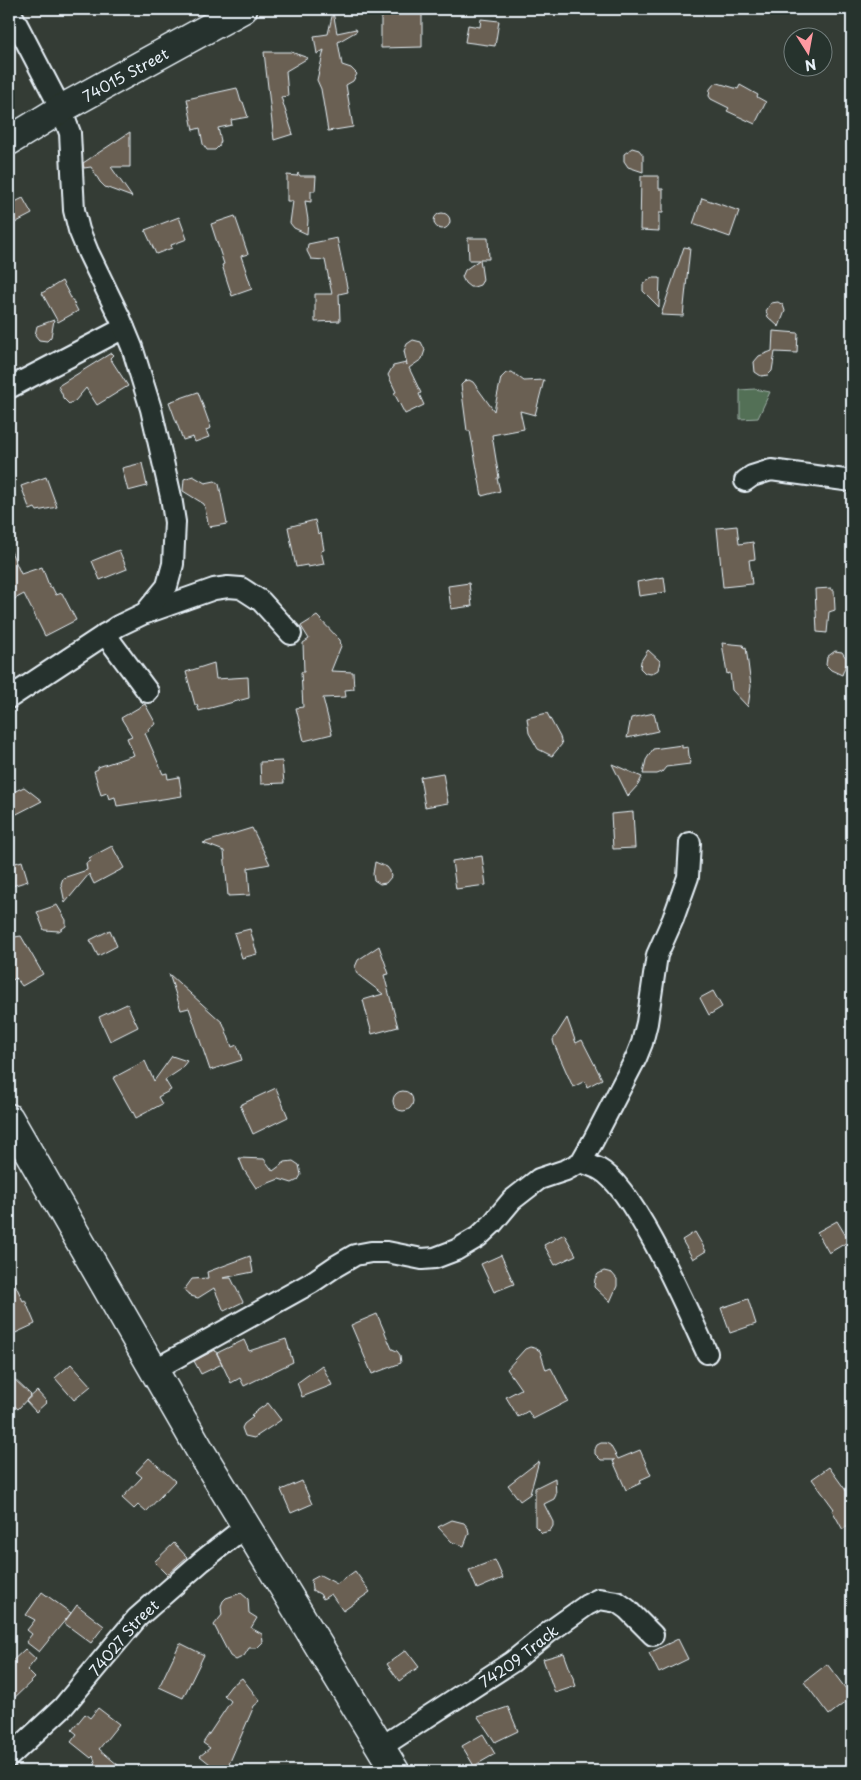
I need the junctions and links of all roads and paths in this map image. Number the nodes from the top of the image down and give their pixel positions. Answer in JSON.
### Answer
{"nodes":[{"id":1,"x":9,"y":9,"type":"edge"},
{"id":2,"x":243,"y":9,"type":"edge"},
{"id":3,"x":61,"y":109,"type":"junction"},
{"id":4,"x":9,"y":141,"type":"edge"},
{"id":5,"x":124,"y":328,"type":"junction"},
{"id":6,"x":9,"y":388,"type":"edge"},
{"id":7,"x":745,"y":481,"type":"dead end"},
{"id":8,"x":852,"y":481,"type":"edge"},
{"id":9,"x":145,"y":613,"type":"junction"},
{"id":10,"x":105,"y":634,"type":"junction"},
{"id":11,"x":291,"y":634,"type":"dead end"},
{"id":12,"x":148,"y":692,"type":"dead end"},
{"id":13,"x":9,"y":698,"type":"edge"},
{"id":14,"x":690,"y":843,"type":"dead end"},
{"id":15,"x":12,"y":1131,"type":"edge"},
{"id":16,"x":581,"y":1162,"type":"junction"},
{"id":17,"x":707,"y":1353,"type":"dead end"},
{"id":18,"x":154,"y":1370,"type":"junction"},
{"id":19,"x":246,"y":1526,"type":"junction"},
{"id":20,"x":653,"y":1635,"type":"dead end"},
{"id":21,"x":381,"y":1747,"type":"junction"},
{"id":22,"x":9,"y":1757,"type":"edge"},
{"id":23,"x":395,"y":1771,"type":"edge"}],
"edges":[{"from":1,"to":3,"type":"street"},
{"from":2,"to":3,"type":"street","name":"74015 Street"},
{"from":3,"to":4,"type":"street","name":"74015 Street"},
{"from":3,"to":5,"type":"street"},
{"from":5,"to":6,"type":"street"},
{"from":5,"to":9,"type":"street"},
{"from":7,"to":8,"type":"street"},
{"from":9,"to":10,"type":"street"},
{"from":9,"to":11,"type":"street"},
{"from":10,"to":12,"type":"street"},
{"from":10,"to":13,"type":"street"},
{"from":14,"to":16,"type":"street"},
{"from":15,"to":18,"type":"street"},
{"from":16,"to":17,"type":"street"},
{"from":16,"to":18,"type":"street"},
{"from":18,"to":19,"type":"street"},
{"from":19,"to":21,"type":"street"},
{"from":19,"to":22,"type":"street","name":"74027 Street"},
{"from":20,"to":21,"type":"street","name":"74209 Track"},
{"from":21,"to":23,"type":"street"}]}
